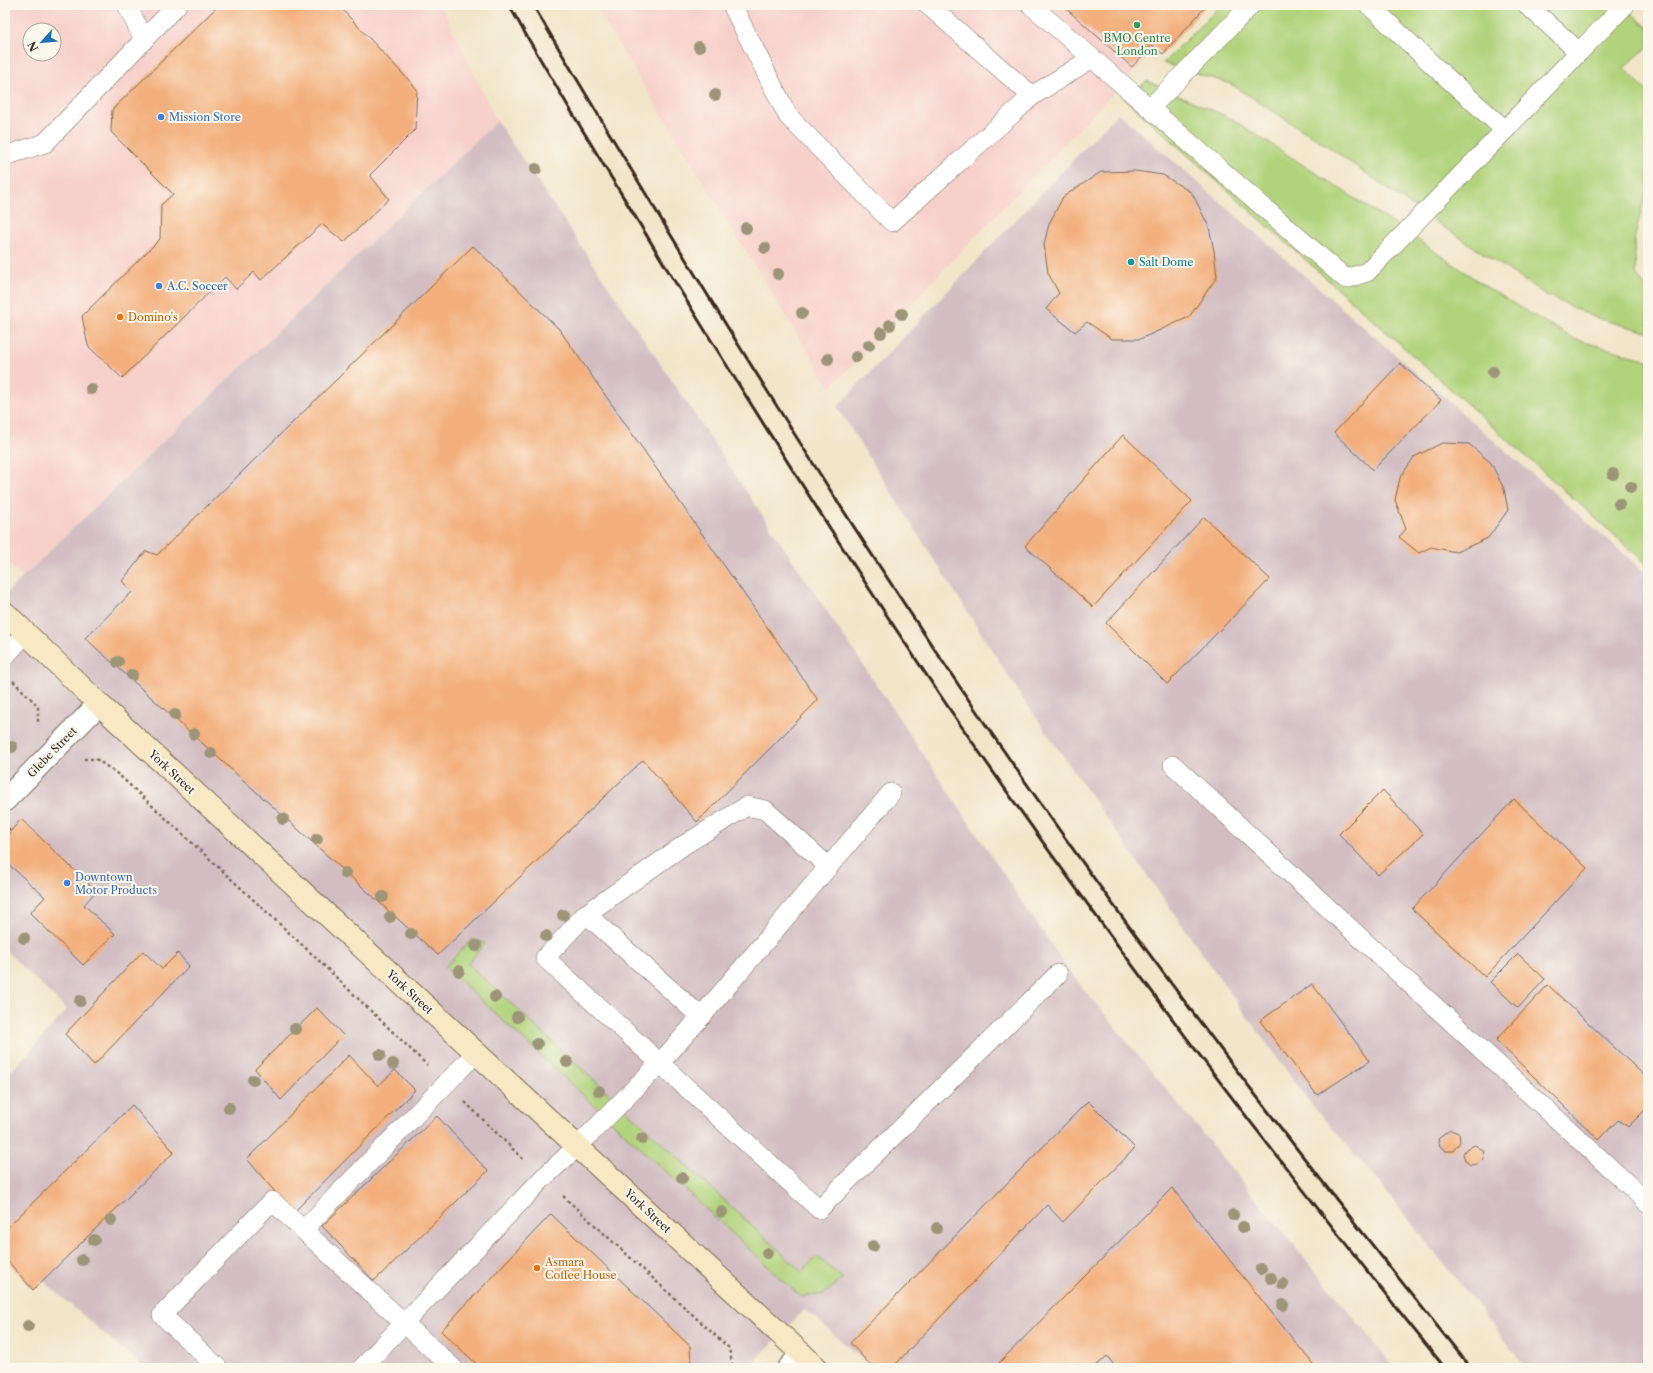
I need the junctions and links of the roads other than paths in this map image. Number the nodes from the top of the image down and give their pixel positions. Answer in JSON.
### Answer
{"nodes":[{"id":1,"x":126,"y":5,"type":"edge"},
{"id":2,"x":177,"y":5,"type":"edge"},
{"id":3,"x":732,"y":5,"type":"edge"},
{"id":4,"x":928,"y":5,"type":"edge"},
{"id":5,"x":1031,"y":5,"type":"edge"},
{"id":6,"x":1251,"y":5,"type":"edge"},
{"id":7,"x":1369,"y":5,"type":"edge"},
{"id":8,"x":1527,"y":5,"type":"edge"},
{"id":9,"x":1625,"y":5,"type":"edge"},
{"id":10,"x":144,"y":40,"type":"junction"},
{"id":11,"x":1579,"y":52,"type":"junction"},
{"id":12,"x":1092,"y":58,"type":"junction"},
{"id":13,"x":1032,"y":96,"type":"junction"},
{"id":14,"x":1150,"y":108,"type":"junction"},
{"id":15,"x":1505,"y":130,"type":"junction"},
{"id":16,"x":5,"y":156,"type":"edge"},
{"id":17,"x":5,"y":613,"type":"edge"},
{"id":18,"x":26,"y":633,"type":"junction"},
{"id":19,"x":5,"y":656,"type":"edge"},
{"id":20,"x":99,"y":704,"type":"junction"},
{"id":21,"x":1173,"y":765,"type":"dead end"},
{"id":22,"x":891,"y":792,"type":"dead end"},
{"id":23,"x":5,"y":800,"type":"edge"},
{"id":24,"x":829,"y":866,"type":"junction"},
{"id":25,"x":586,"y":914,"type":"junction"},
{"id":26,"x":1058,"y":974,"type":"dead end"},
{"id":27,"x":701,"y":1017,"type":"junction"},
{"id":28,"x":476,"y":1054,"type":"junction"},
{"id":29,"x":659,"y":1064,"type":"junction"},
{"id":30,"x":578,"y":1146,"type":"junction"},
{"id":31,"x":1648,"y":1204,"type":"edge"},
{"id":32,"x":303,"y":1230,"type":"junction"},
{"id":33,"x":404,"y":1323,"type":"junction"},
{"id":34,"x":803,"y":1363,"type":"edge"},
{"id":35,"x":218,"y":1368,"type":"edge"},
{"id":36,"x":362,"y":1368,"type":"edge"},
{"id":37,"x":453,"y":1368,"type":"edge"}],
"edges":[{"from":1,"to":10,"type":"lane"},
{"from":2,"to":10,"type":"lane"},
{"from":3,"to":13,"type":"lane"},
{"from":4,"to":13,"type":"lane"},
{"from":5,"to":12,"type":"lane"},
{"from":6,"to":14,"type":"lane"},
{"from":7,"to":15,"type":"lane"},
{"from":8,"to":11,"type":"lane"},
{"from":9,"to":11,"type":"lane"},
{"from":10,"to":16,"type":"lane"},
{"from":11,"to":15,"type":"lane"},
{"from":12,"to":13,"type":"lane"},
{"from":12,"to":14,"type":"lane"},
{"from":14,"to":15,"type":"lane"},
{"from":17,"to":18,"type":"main road","name":"York Street"},
{"from":18,"to":19,"type":"lane"},
{"from":18,"to":20,"type":"main road","name":"York Street"},
{"from":20,"to":23,"type":"street","name":"Glebe Street"},
{"from":20,"to":28,"type":"main road","name":"York Street"},
{"from":21,"to":31,"type":"lane"},
{"from":22,"to":24,"type":"lane"},
{"from":24,"to":25,"type":"lane"},
{"from":24,"to":27,"type":"lane"},
{"from":25,"to":27,"type":"lane"},
{"from":25,"to":29,"type":"lane"},
{"from":26,"to":29,"type":"lane"},
{"from":27,"to":29,"type":"lane"},
{"from":28,"to":30,"type":"main road","name":"York Street"},
{"from":28,"to":32,"type":"lane"},
{"from":29,"to":30,"type":"lane"},
{"from":30,"to":33,"type":"lane"},
{"from":30,"to":34,"type":"main road","name":"York Street"},
{"from":32,"to":33,"type":"lane"},
{"from":32,"to":35,"type":"lane"},
{"from":33,"to":36,"type":"lane"},
{"from":33,"to":37,"type":"lane"}]}
